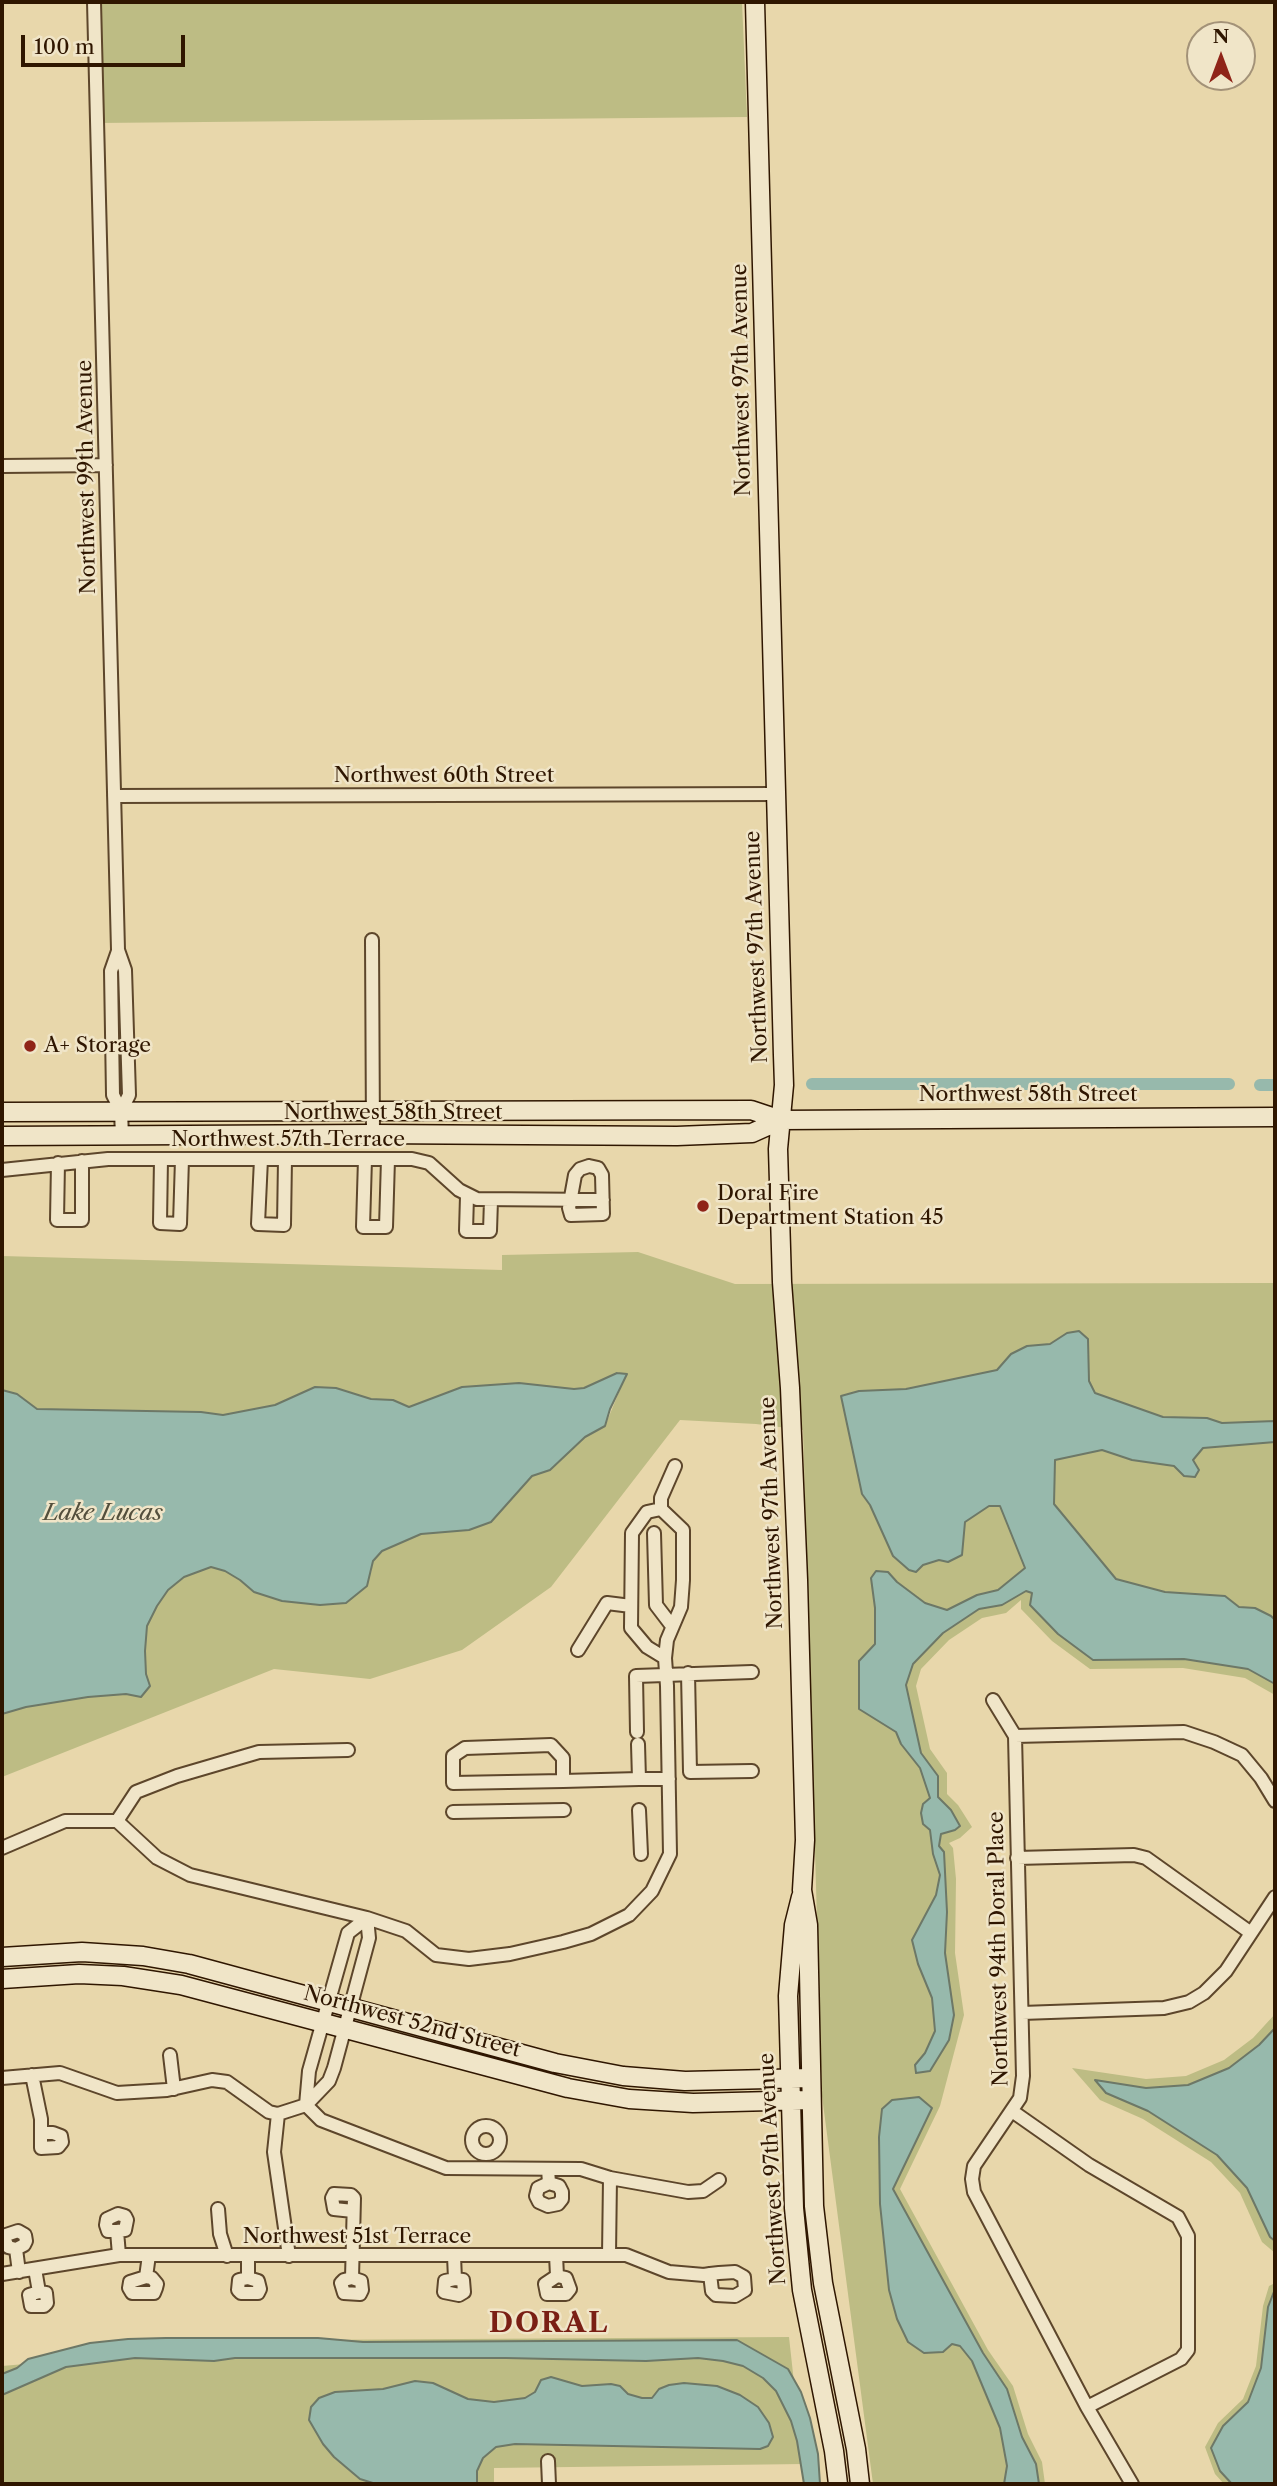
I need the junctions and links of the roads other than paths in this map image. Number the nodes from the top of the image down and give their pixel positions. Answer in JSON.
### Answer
{"nodes":[{"id":1,"x":94,"y":2,"type":"edge"},
{"id":2,"x":755,"y":2,"type":"edge"},
{"id":3,"x":2,"y":466,"type":"edge"},
{"id":4,"x":106,"y":466,"type":"junction"},
{"id":5,"x":775,"y":794,"type":"junction"},
{"id":6,"x":114,"y":796,"type":"junction"},
{"id":7,"x":372,"y":940,"type":"dead end"},
{"id":8,"x":373,"y":1110,"type":"junction"},
{"id":9,"x":121,"y":1111,"type":"junction"},
{"id":10,"x":2,"y":1112,"type":"edge"},
{"id":11,"x":1275,"y":1117,"type":"edge"},
{"id":12,"x":781,"y":1120,"type":"junction"},
{"id":13,"x":373,"y":1134,"type":"junction"},
{"id":14,"x":2,"y":1136,"type":"edge"},
{"id":15,"x":122,"y":1136,"type":"junction"},
{"id":16,"x":161,"y":1159,"type":"junction"},
{"id":17,"x":182,"y":1159,"type":"junction"},
{"id":18,"x":261,"y":1159,"type":"junction"},
{"id":19,"x":285,"y":1159,"type":"junction"},
{"id":20,"x":365,"y":1159,"type":"junction"},
{"id":21,"x":388,"y":1159,"type":"junction"},
{"id":22,"x":82,"y":1161,"type":"junction"},
{"id":23,"x":58,"y":1163,"type":"junction"},
{"id":24,"x":2,"y":1170,"type":"edge"},
{"id":25,"x":467,"y":1196,"type":"junction"},
{"id":26,"x":491,"y":1200,"type":"junction"},
{"id":27,"x":571,"y":1200,"type":"junction"},
{"id":28,"x":676,"y":1466,"type":"dead end"},
{"id":29,"x":661,"y":1509,"type":"junction"},
{"id":30,"x":654,"y":1533,"type":"dead end"},
{"id":31,"x":631,"y":1606,"type":"junction"},
{"id":32,"x":672,"y":1626,"type":"junction"},
{"id":33,"x":578,"y":1650,"type":"dead end"},
{"id":34,"x":665,"y":1658,"type":"junction"},
{"id":35,"x":752,"y":1672,"type":"dead end"},
{"id":36,"x":688,"y":1673,"type":"junction"},
{"id":37,"x":666,"y":1674,"type":"junction"},
{"id":38,"x":993,"y":1700,"type":"dead end"},
{"id":39,"x":1015,"y":1736,"type":"junction"},
{"id":40,"x":348,"y":1749,"type":"dead end"},
{"id":41,"x":752,"y":1771,"type":"dead end"},
{"id":42,"x":639,"y":1779,"type":"junction"},
{"id":43,"x":669,"y":1779,"type":"junction"},
{"id":44,"x":564,"y":1781,"type":"junction"},
{"id":45,"x":1275,"y":1801,"type":"edge"},
{"id":46,"x":564,"y":1810,"type":"dead end"},
{"id":47,"x":639,"y":1810,"type":"dead end"},
{"id":48,"x":453,"y":1812,"type":"dead end"},
{"id":49,"x":117,"y":1821,"type":"junction"},
{"id":50,"x":2,"y":1848,"type":"edge"},
{"id":51,"x":641,"y":1854,"type":"dead end"},
{"id":52,"x":1017,"y":1858,"type":"junction"},
{"id":53,"x":802,"y":1890,"type":"junction"},
{"id":54,"x":1275,"y":1897,"type":"edge"},
{"id":55,"x":367,"y":1918,"type":"junction"},
{"id":56,"x":1251,"y":1933,"type":"junction"},
{"id":57,"x":105,"y":1953,"type":"junction"},
{"id":58,"x":2,"y":1957,"type":"edge"},
{"id":59,"x":104,"y":1975,"type":"junction"},
{"id":60,"x":2,"y":1979,"type":"edge"},
{"id":61,"x":328,"y":2001,"type":"junction"},
{"id":62,"x":350,"y":2007,"type":"junction"},
{"id":63,"x":1022,"y":2013,"type":"junction"},
{"id":64,"x":324,"y":2022,"type":"junction"},
{"id":65,"x":345,"y":2028,"type":"junction"},
{"id":66,"x":170,"y":2055,"type":"dead end"},
{"id":67,"x":32,"y":2075,"type":"junction"},
{"id":68,"x":2,"y":2078,"type":"edge"},
{"id":69,"x":811,"y":2078,"type":"junction"},
{"id":70,"x":649,"y":2079,"type":"junction"},
{"id":71,"x":789,"y":2079,"type":"junction"},
{"id":72,"x":174,"y":2089,"type":"junction"},
{"id":73,"x":811,"y":2099,"type":"junction"},
{"id":74,"x":790,"y":2100,"type":"junction"},
{"id":75,"x":646,"y":2101,"type":"junction"},
{"id":76,"x":306,"y":2105,"type":"junction"},
{"id":77,"x":1012,"y":2111,"type":"junction"},
{"id":78,"x":278,"y":2115,"type":"junction"},
{"id":79,"x":41,"y":2133,"type":"dead end"},
{"id":80,"x":488,"y":2153,"type":"dead end"},
{"id":81,"x":488,"y":2168,"type":"junction"},
{"id":82,"x":548,"y":2169,"type":"junction"},
{"id":83,"x":610,"y":2178,"type":"junction"},
{"id":84,"x":719,"y":2180,"type":"dead end"},
{"id":85,"x":549,"y":2183,"type":"dead end"},
{"id":86,"x":218,"y":2208,"type":"dead end"},
{"id":87,"x":353,"y":2211,"type":"dead end"},
{"id":88,"x":117,"y":2231,"type":"dead end"},
{"id":89,"x":16,"y":2249,"type":"dead end"},
{"id":90,"x":119,"y":2255,"type":"junction"},
{"id":91,"x":149,"y":2255,"type":"junction"},
{"id":92,"x":556,"y":2255,"type":"junction"},
{"id":93,"x":609,"y":2255,"type":"junction"},
{"id":94,"x":227,"y":2256,"type":"junction"},
{"id":95,"x":248,"y":2256,"type":"junction"},
{"id":96,"x":289,"y":2256,"type":"junction"},
{"id":97,"x":351,"y":2256,"type":"junction"},
{"id":98,"x":454,"y":2256,"type":"junction"},
{"id":99,"x":35,"y":2269,"type":"junction"},
{"id":100,"x":19,"y":2272,"type":"junction"},
{"id":101,"x":2,"y":2274,"type":"edge"},
{"id":102,"x":710,"y":2274,"type":"dead end"},
{"id":103,"x":557,"y":2276,"type":"dead end"},
{"id":104,"x":146,"y":2277,"type":"dead end"},
{"id":105,"x":248,"y":2278,"type":"dead end"},
{"id":106,"x":352,"y":2278,"type":"dead end"},
{"id":107,"x":455,"y":2279,"type":"dead end"},
{"id":108,"x":39,"y":2292,"type":"dead end"},
{"id":109,"x":1087,"y":2407,"type":"junction"},
{"id":110,"x":548,"y":2460,"type":"dead end"},
{"id":111,"x":550,"y":2484,"type":"edge"},
{"id":112,"x":838,"y":2484,"type":"edge"},
{"id":113,"x":860,"y":2484,"type":"edge"},
{"id":114,"x":1132,"y":2484,"type":"edge"}],
"edges":[{"from":1,"to":4,"type":"street","name":"Northwest 99th Avenue"},
{"from":2,"to":5,"type":"street","name":"Northwest 97th Avenue"},
{"from":3,"to":4,"type":"street"},
{"from":4,"to":6,"type":"street","name":"Northwest 99th Avenue"},
{"from":5,"to":6,"type":"street","name":"Northwest 60th Street"},
{"from":5,"to":12,"type":"street","name":"Northwest 97th Avenue"},
{"from":6,"to":9,"type":"street","name":"Northwest 99th Avenue"},
{"from":7,"to":8,"type":"street"},
{"from":8,"to":9,"type":"street","name":"Northwest 58th Street"},
{"from":8,"to":12,"type":"street","name":"Northwest 58th Street"},
{"from":8,"to":13,"type":"street"},
{"from":9,"to":10,"type":"street","name":"Northwest 58th Street"},
{"from":9,"to":15,"type":"street","name":"Northwest 99th Avenue"},
{"from":11,"to":12,"type":"street","name":"Northwest 58th Street"},
{"from":12,"to":13,"type":"street","name":"Northwest 58th Street"},
{"from":12,"to":53,"type":"street","name":"Northwest 97th Avenue"},
{"from":13,"to":15,"type":"street","name":"Northwest 58th Street"},
{"from":14,"to":15,"type":"street","name":"Northwest 58th Street"},
{"from":16,"to":17,"type":"street","name":"Northwest 57th Terrace"},
{"from":16,"to":17,"type":"street"},
{"from":16,"to":22,"type":"street","name":"Northwest 57th Terrace"},
{"from":17,"to":18,"type":"street","name":"Northwest 57th Terrace"},
{"from":18,"to":19,"type":"street","name":"Northwest 57th Terrace"},
{"from":18,"to":19,"type":"street"},
{"from":19,"to":20,"type":"street","name":"Northwest 57th Terrace"},
{"from":20,"to":21,"type":"street","name":"Northwest 57th Terrace"},
{"from":20,"to":21,"type":"street"},
{"from":21,"to":25,"type":"street","name":"Northwest 57th Terrace"},
{"from":22,"to":23,"type":"street","name":"Northwest 57th Terrace"},
{"from":22,"to":23,"type":"street"},
{"from":23,"to":24,"type":"street","name":"Northwest 57th Terrace"},
{"from":25,"to":26,"type":"street"},
{"from":25,"to":26,"type":"street"},
{"from":26,"to":27,"type":"street"},
{"from":27,"to":27,"type":"street"},
{"from":28,"to":29,"type":"street"},
{"from":29,"to":31,"type":"street"},
{"from":29,"to":32,"type":"street"},
{"from":30,"to":32,"type":"street"},
{"from":31,"to":33,"type":"street"},
{"from":31,"to":34,"type":"street"},
{"from":32,"to":34,"type":"street"},
{"from":34,"to":37,"type":"street"},
{"from":35,"to":36,"type":"street"},
{"from":36,"to":37,"type":"street"},
{"from":36,"to":41,"type":"street"},
{"from":37,"to":42,"type":"street"},
{"from":37,"to":43,"type":"street"},
{"from":38,"to":39,"type":"street"},
{"from":39,"to":45,"type":"street"},
{"from":39,"to":52,"type":"street","name":"Northwest 94th Doral Place"},
{"from":40,"to":49,"type":"street"},
{"from":42,"to":43,"type":"street"},
{"from":42,"to":44,"type":"street"},
{"from":43,"to":55,"type":"street"},
{"from":44,"to":44,"type":"street"},
{"from":46,"to":48,"type":"street"},
{"from":47,"to":51,"type":"street"},
{"from":49,"to":50,"type":"street"},
{"from":49,"to":55,"type":"street"},
{"from":52,"to":56,"type":"street"},
{"from":52,"to":63,"type":"street","name":"Northwest 94th Doral Place"},
{"from":53,"to":69,"type":"street","name":"Northwest 97th Avenue"},
{"from":53,"to":71,"type":"street","name":"Northwest 97th Avenue"},
{"from":54,"to":56,"type":"street"},
{"from":55,"to":61,"type":"street"},
{"from":55,"to":62,"type":"street"},
{"from":56,"to":63,"type":"street"},
{"from":57,"to":58,"type":"street","name":"Northwest 52nd Street"},
{"from":57,"to":59,"type":"street"},
{"from":57,"to":61,"type":"street","name":"Northwest 52nd Street"},
{"from":59,"to":60,"type":"street","name":"Northwest 52nd Street"},
{"from":59,"to":64,"type":"street","name":"Northwest 52nd Street"},
{"from":61,"to":62,"type":"street","name":"Northwest 52nd Street"},
{"from":61,"to":64,"type":"street"},
{"from":62,"to":65,"type":"street"},
{"from":62,"to":70,"type":"street","name":"Northwest 52nd Street"},
{"from":63,"to":77,"type":"street","name":"Northwest 94th Doral Place"},
{"from":64,"to":65,"type":"street","name":"Northwest 52nd Street"},
{"from":64,"to":76,"type":"street"},
{"from":65,"to":75,"type":"street","name":"Northwest 52nd Street"},
{"from":65,"to":76,"type":"street"},
{"from":66,"to":72,"type":"street"},
{"from":67,"to":68,"type":"street"},
{"from":67,"to":72,"type":"street"},
{"from":67,"to":79,"type":"street"},
{"from":69,"to":71,"type":"street","name":"Northwest 52nd Street"},
{"from":69,"to":73,"type":"street","name":"Northwest 97th Avenue"},
{"from":70,"to":71,"type":"street","name":"Northwest 52nd Street"},
{"from":70,"to":75,"type":"street"},
{"from":71,"to":74,"type":"street","name":"Northwest 97th Avenue"},
{"from":72,"to":78,"type":"street"},
{"from":73,"to":74,"type":"street","name":"Northwest 52nd Street"},
{"from":73,"to":113,"type":"street","name":"Northwest 97th Avenue"},
{"from":74,"to":75,"type":"street","name":"Northwest 52nd Street"},
{"from":74,"to":112,"type":"street","name":"Northwest 97th Avenue"},
{"from":76,"to":78,"type":"street"},
{"from":76,"to":81,"type":"street"},
{"from":77,"to":109,"type":"street","name":"Northwest 94th Doral Place"},
{"from":77,"to":109,"type":"street"},
{"from":78,"to":96,"type":"street"},
{"from":80,"to":81,"type":"street"},
{"from":81,"to":82,"type":"street"},
{"from":82,"to":83,"type":"street"},
{"from":82,"to":85,"type":"street"},
{"from":83,"to":84,"type":"street"},
{"from":83,"to":93,"type":"street"},
{"from":86,"to":94,"type":"street"},
{"from":87,"to":97,"type":"street"},
{"from":88,"to":90,"type":"street"},
{"from":89,"to":100,"type":"street"},
{"from":90,"to":91,"type":"street","name":"Northwest 51st Terrace"},
{"from":90,"to":99,"type":"street","name":"Northwest 51st Terrace"},
{"from":91,"to":94,"type":"street","name":"Northwest 51st Terrace"},
{"from":91,"to":104,"type":"street"},
{"from":92,"to":93,"type":"street","name":"Northwest 51st Terrace"},
{"from":92,"to":98,"type":"street","name":"Northwest 51st Terrace"},
{"from":92,"to":103,"type":"street"},
{"from":93,"to":102,"type":"street","name":"Northwest 51st Terrace"},
{"from":94,"to":95,"type":"street","name":"Northwest 51st Terrace"},
{"from":95,"to":96,"type":"street","name":"Northwest 51st Terrace"},
{"from":95,"to":105,"type":"street"},
{"from":96,"to":97,"type":"street","name":"Northwest 51st Terrace"},
{"from":97,"to":98,"type":"street","name":"Northwest 51st Terrace"},
{"from":97,"to":106,"type":"street"},
{"from":98,"to":107,"type":"street"},
{"from":99,"to":100,"type":"street","name":"Northwest 51st Terrace"},
{"from":99,"to":108,"type":"street"},
{"from":100,"to":101,"type":"street","name":"Northwest 51st Terrace"},
{"from":109,"to":114,"type":"street","name":"Northwest 94th Doral Place"},
{"from":110,"to":111,"type":"street"}]}
